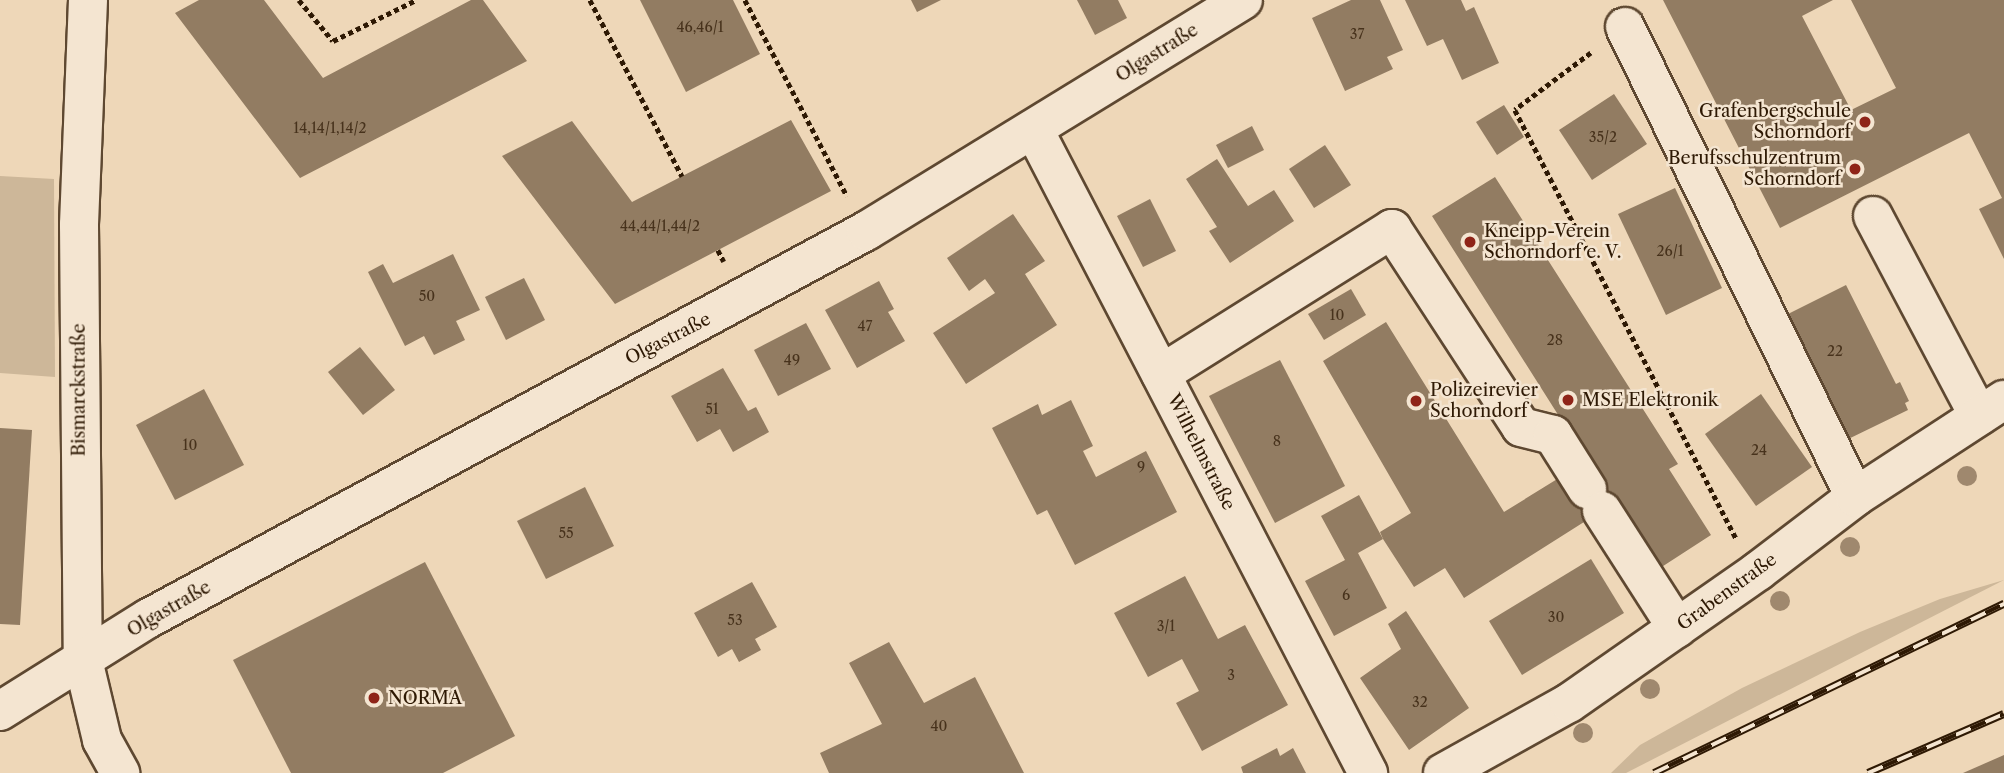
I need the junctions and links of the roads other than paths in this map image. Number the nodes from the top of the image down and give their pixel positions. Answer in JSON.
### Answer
{"nodes":[{"id":1,"x":88,"y":0,"type":"edge"},
{"id":2,"x":1243,"y":0,"type":"edge"},
{"id":3,"x":1625,"y":27,"type":"road end"},
{"id":4,"x":1034,"y":130,"type":"junction"},
{"id":5,"x":1873,"y":216,"type":"dead end"},
{"id":6,"x":1161,"y":374,"type":"junction"},
{"id":7,"x":1992,"y":409,"type":"edge"},
{"id":8,"x":1855,"y":497,"type":"junction"},
{"id":9,"x":1677,"y":628,"type":"junction"},
{"id":10,"x":83,"y":660,"type":"junction"},
{"id":11,"x":0,"y":711,"type":"edge"},
{"id":12,"x":120,"y":773,"type":"edge"},
{"id":13,"x":1368,"y":773,"type":"edge"},
{"id":14,"x":1443,"y":773,"type":"edge"}],
"edges":[{"from":1,"to":10,"type":"street","name":"Bismarckstraße"},
{"from":2,"to":4,"type":"street","name":"Olgastraße"},
{"from":3,"to":8,"type":"street"},
{"from":4,"to":6,"type":"street","name":"Wilhelmstraße"},
{"from":4,"to":10,"type":"street","name":"Olgastraße"},
{"from":5,"to":7,"type":"street"},
{"from":6,"to":9,"type":"street"},
{"from":6,"to":13,"type":"street","name":"Wilhelmstraße"},
{"from":7,"to":8,"type":"street","name":"Grabenstraße"},
{"from":8,"to":9,"type":"street","name":"Grabenstraße"},
{"from":9,"to":14,"type":"street","name":"Grabenstraße"},
{"from":10,"to":11,"type":"street","name":"Olgastraße"},
{"from":10,"to":12,"type":"street","name":"Bismarckstraße"}]}
